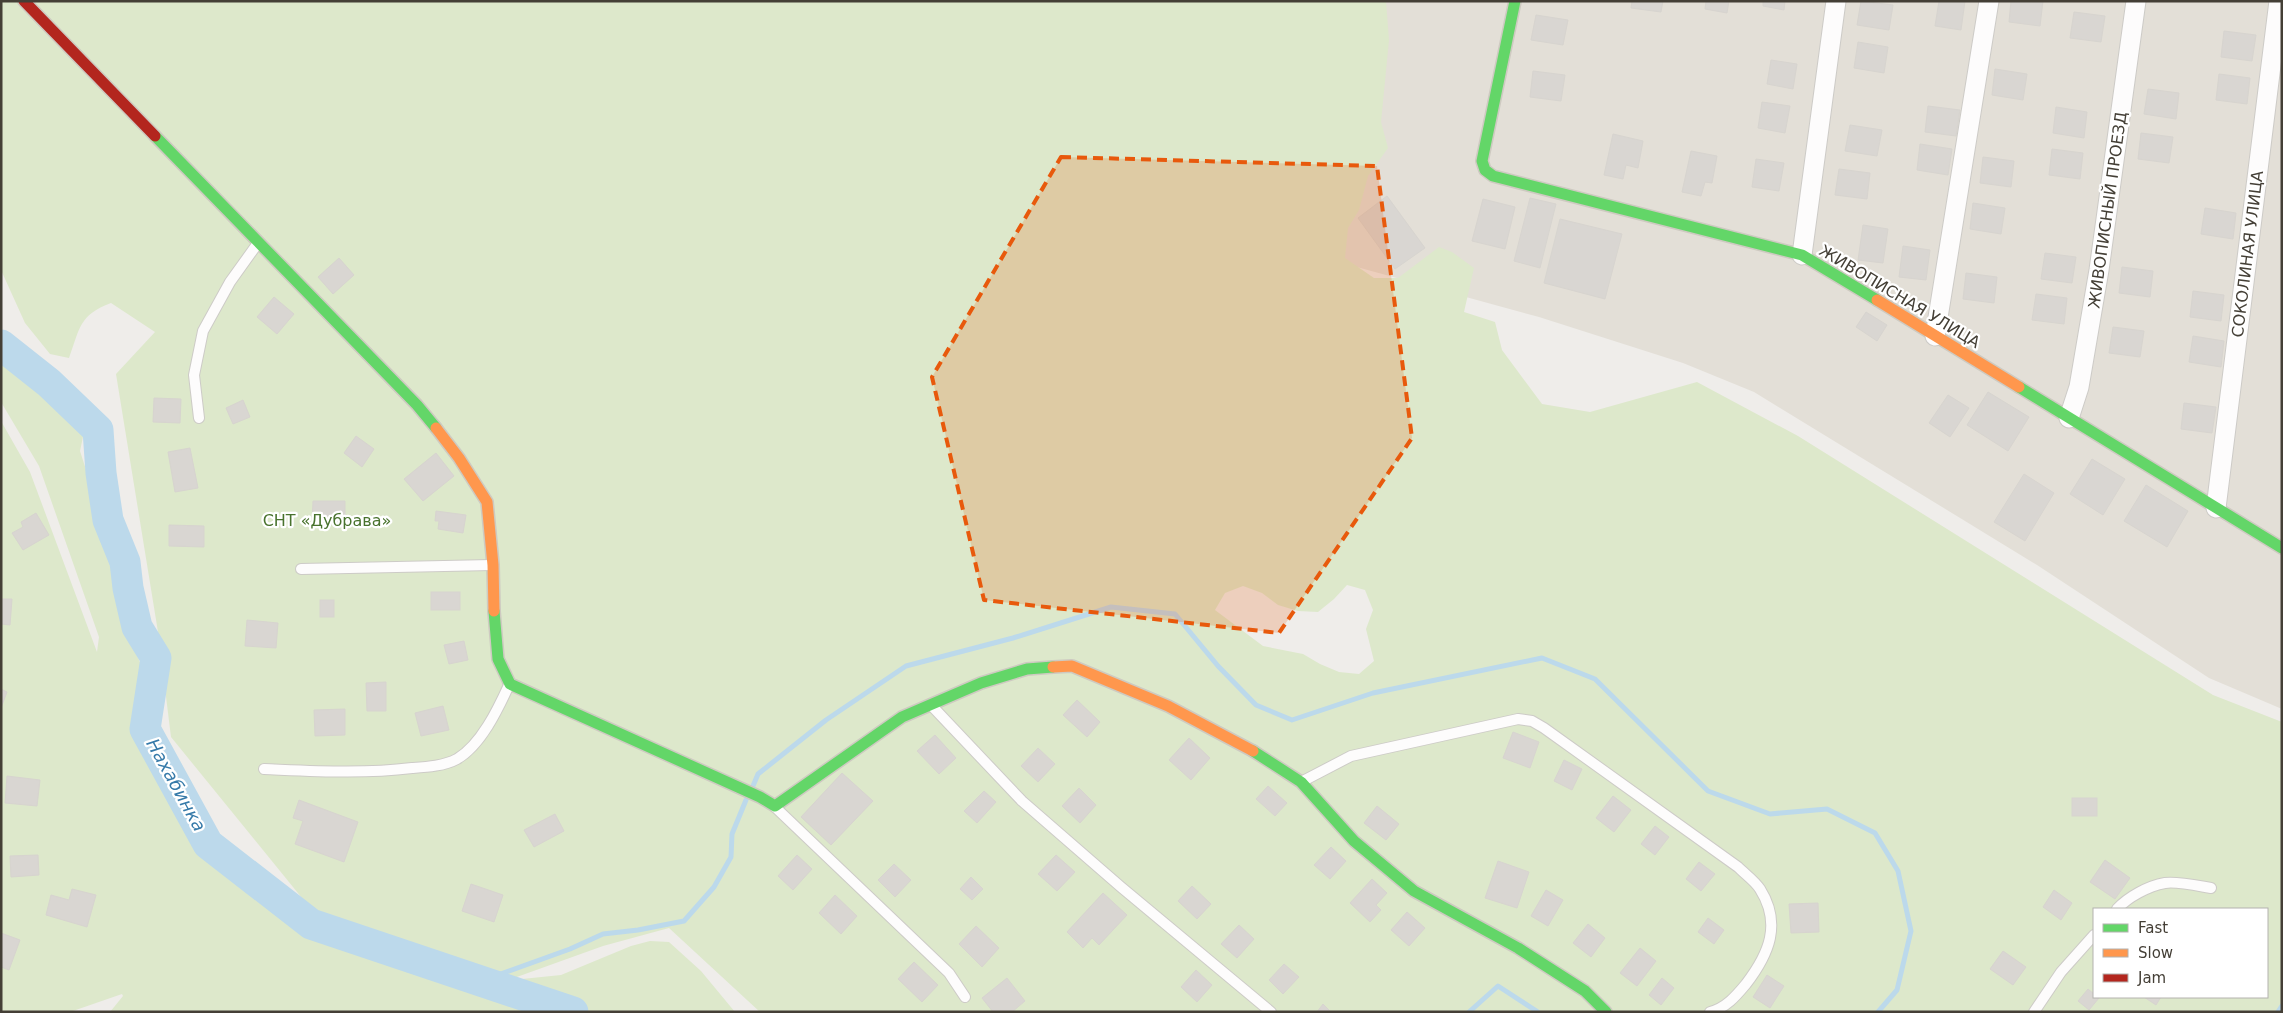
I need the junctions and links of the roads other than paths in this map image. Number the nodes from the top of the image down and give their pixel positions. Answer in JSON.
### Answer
{"nodes":[{"id":1,"x":24,"y":1,"type":"edge"},
{"id":2,"x":1515,"y":1,"type":"edge"},
{"id":3,"x":1836,"y":1,"type":"edge"},
{"id":4,"x":1989,"y":1,"type":"edge"},
{"id":5,"x":2136,"y":1,"type":"edge"},
{"id":6,"x":2279,"y":1,"type":"edge"},
{"id":7,"x":259,"y":242,"type":"junction"},
{"id":8,"x":1802,"y":255,"type":"junction"},
{"id":9,"x":1935,"y":336,"type":"junction"},
{"id":10,"x":199,"y":418,"type":"dead end"},
{"id":11,"x":2069,"y":418,"type":"junction"},
{"id":12,"x":2216,"y":508,"type":"junction"},
{"id":13,"x":2282,"y":548,"type":"edge"},
{"id":14,"x":493,"y":565,"type":"junction"},
{"id":15,"x":301,"y":570,"type":"dead end"},
{"id":16,"x":510,"y":684,"type":"junction"},
{"id":17,"x":930,"y":705,"type":"junction"},
{"id":18,"x":264,"y":769,"type":"dead end"},
{"id":19,"x":1301,"y":782,"type":"junction"},
{"id":20,"x":774,"y":806,"type":"junction"},
{"id":21,"x":2211,"y":888,"type":"dead end"},
{"id":22,"x":2118,"y":908,"type":"edge"},
{"id":23,"x":2093,"y":936,"type":"edge"},
{"id":24,"x":965,"y":997,"type":"dead end"},
{"id":25,"x":1271,"y":1012,"type":"edge"},
{"id":26,"x":1606,"y":1012,"type":"edge"},
{"id":27,"x":1710,"y":1012,"type":"edge"},
{"id":28,"x":2034,"y":1012,"type":"edge"}],
"edges":[{"from":1,"to":7,"type":"street"},
{"from":2,"to":8,"type":"street","name":"ЖИВОПИСНАЯ УЛИЦА"},
{"from":3,"to":8,"type":"street"},
{"from":4,"to":9,"type":"street"},
{"from":5,"to":11,"type":"street","name":"ЖИВОПИСНЫЙ ПРОЕЗД"},
{"from":6,"to":12,"type":"street","name":"СОКОЛИНАЯ УЛИЦА"},
{"from":7,"to":10,"type":"lane"},
{"from":7,"to":14,"type":"street"},
{"from":8,"to":9,"type":"street","name":"ЖИВОПИСНАЯ УЛИЦА"},
{"from":9,"to":11,"type":"street","name":"ЖИВОПИСНАЯ УЛИЦА"},
{"from":11,"to":12,"type":"street","name":"ЖИВОПИСНАЯ УЛИЦА"},
{"from":12,"to":13,"type":"street","name":"ЖИВОПИСНАЯ УЛИЦА"},
{"from":14,"to":15,"type":"lane"},
{"from":14,"to":16,"type":"street"},
{"from":16,"to":18,"type":"lane"},
{"from":16,"to":20,"type":"street"},
{"from":17,"to":19,"type":"street"},
{"from":17,"to":20,"type":"street"},
{"from":17,"to":25,"type":"lane"},
{"from":19,"to":26,"type":"street"},
{"from":19,"to":27,"type":"lane"},
{"from":20,"to":24,"type":"lane"},
{"from":21,"to":22,"type":"lane"},
{"from":23,"to":28,"type":"lane"}]}
